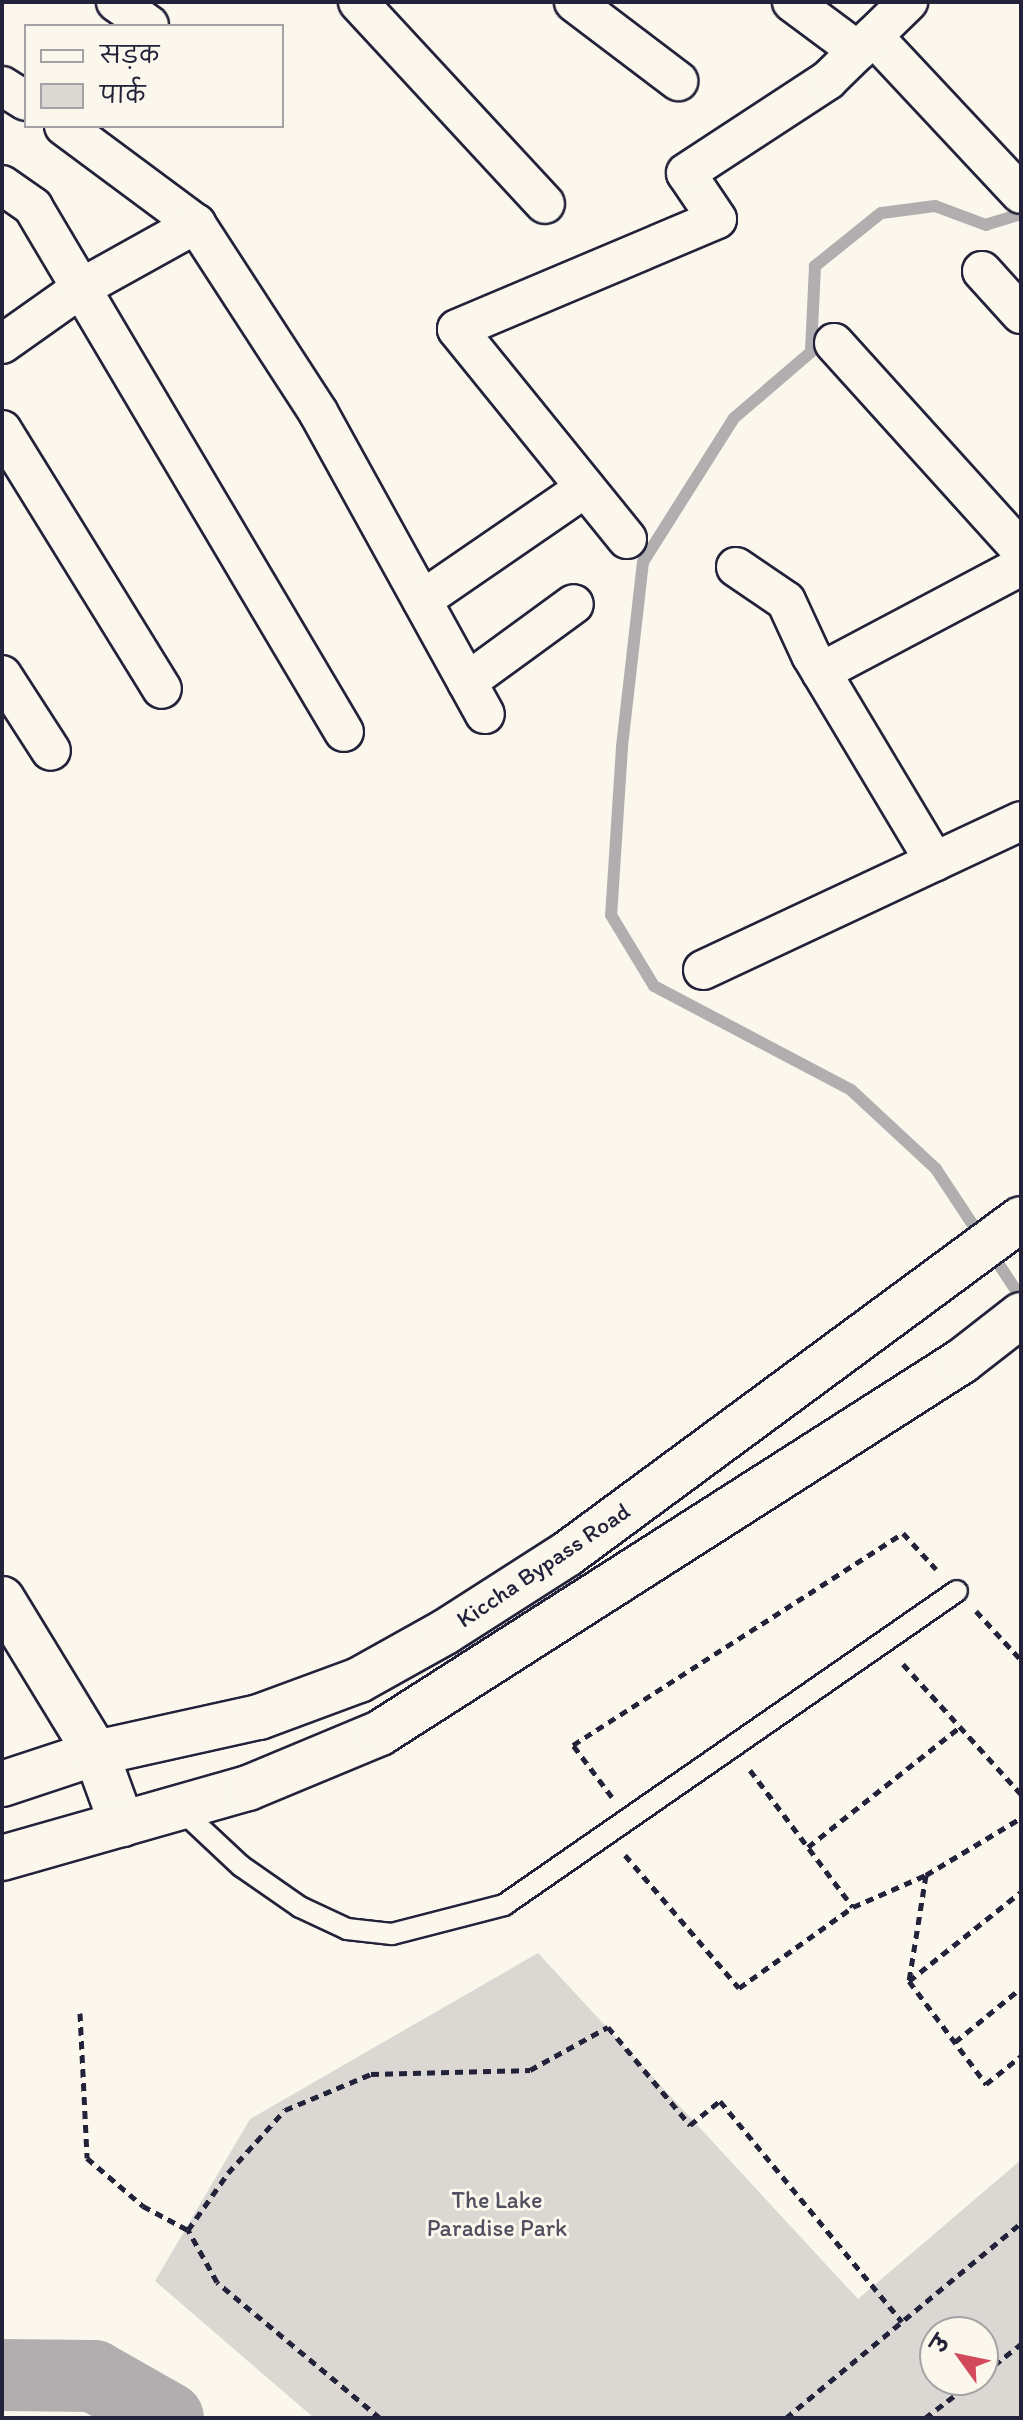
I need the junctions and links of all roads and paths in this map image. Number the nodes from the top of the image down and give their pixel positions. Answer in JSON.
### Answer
{"nodes":[{"id":1,"x":116,"y":2,"type":"edge"},
{"id":2,"x":358,"y":2,"type":"edge"},
{"id":3,"x":574,"y":2,"type":"edge"},
{"id":4,"x":792,"y":2,"type":"edge"},
{"id":5,"x":908,"y":2,"type":"edge"},
{"id":6,"x":148,"y":24,"type":"edge"},
{"id":7,"x":866,"y":44,"type":"junction"},
{"id":8,"x":678,"y":81,"type":"dead end"},
{"id":9,"x":2,"y":86,"type":"edge"},
{"id":10,"x":24,"y":100,"type":"edge"},
{"id":11,"x":67,"y":128,"type":"edge"},
{"id":12,"x":2,"y":185,"type":"edge"},
{"id":13,"x":1018,"y":190,"type":"edge"},
{"id":14,"x":545,"y":204,"type":"dead end"},
{"id":15,"x":196,"y":224,"type":"junction"},
{"id":16,"x":982,"y":271,"type":"dead end"},
{"id":17,"x":81,"y":288,"type":"junction"},
{"id":18,"x":17,"y":311,"type":"edge"},
{"id":19,"x":1021,"y":314,"type":"edge"},
{"id":20,"x":834,"y":343,"type":"dead end"},
{"id":21,"x":2,"y":344,"type":"edge"},
{"id":22,"x":2,"y":430,"type":"edge"},
{"id":23,"x":585,"y":488,"type":"junction"},
{"id":24,"x":627,"y":539,"type":"dead end"},
{"id":25,"x":1021,"y":550,"type":"edge"},
{"id":26,"x":1021,"y":566,"type":"edge"},
{"id":27,"x":736,"y":567,"type":"dead end"},
{"id":28,"x":422,"y":600,"type":"junction"},
{"id":29,"x":574,"y":604,"type":"dead end"},
{"id":30,"x":821,"y":672,"type":"junction"},
{"id":31,"x":2,"y":675,"type":"edge"},
{"id":32,"x":162,"y":689,"type":"dead end"},
{"id":33,"x":344,"y":732,"type":"dead end"},
{"id":34,"x":51,"y":751,"type":"dead end"},
{"id":35,"x":1021,"y":821,"type":"edge"},
{"id":36,"x":935,"y":862,"type":"junction"},
{"id":37,"x":703,"y":970,"type":"dead end"},
{"id":38,"x":1021,"y":1219,"type":"edge"},
{"id":39,"x":1021,"y":1315,"type":"edge"},
{"id":40,"x":957,"y":1591,"type":"junction"},
{"id":41,"x":2,"y":1599,"type":"edge"},
{"id":42,"x":882,"y":1640,"type":"junction"},
{"id":43,"x":1021,"y":1660,"type":"edge"},
{"id":44,"x":960,"y":1727,"type":"junction"},
{"id":45,"x":731,"y":1746,"type":"junction"},
{"id":46,"x":96,"y":1753,"type":"junction"},
{"id":47,"x":2,"y":1784,"type":"edge"},
{"id":48,"x":1021,"y":1794,"type":"edge"},
{"id":49,"x":179,"y":1808,"type":"junction"},
{"id":50,"x":1021,"y":1818,"type":"edge"},
{"id":51,"x":628,"y":1819,"type":"junction"},
{"id":52,"x":122,"y":1824,"type":"junction"},
{"id":53,"x":607,"y":1833,"type":"junction"},
{"id":54,"x":808,"y":1847,"type":"junction"},
{"id":55,"x":2,"y":1858,"type":"edge"},
{"id":56,"x":926,"y":1875,"type":"junction"},
{"id":57,"x":1021,"y":1892,"type":"edge"},
{"id":58,"x":853,"y":1907,"type":"junction"},
{"id":59,"x":909,"y":1981,"type":"junction"},
{"id":60,"x":1021,"y":1988,"type":"edge"},
{"id":61,"x":80,"y":2013,"type":"dead end"},
{"id":62,"x":955,"y":2042,"type":"junction"},
{"id":63,"x":1021,"y":2056,"type":"edge"},
{"id":64,"x":1021,"y":2223,"type":"edge"},
{"id":65,"x":188,"y":2230,"type":"junction"},
{"id":66,"x":902,"y":2322,"type":"junction"},
{"id":67,"x":1021,"y":2344,"type":"edge"},
{"id":68,"x":999,"y":2361,"type":"edge"},
{"id":69,"x":954,"y":2396,"type":"edge"},
{"id":70,"x":380,"y":2418,"type":"edge"},
{"id":71,"x":786,"y":2418,"type":"edge"},
{"id":72,"x":925,"y":2418,"type":"edge"}],
"edges":[{"from":1,"to":6,"type":"street"},
{"from":2,"to":14,"type":"street"},
{"from":3,"to":8,"type":"street"},
{"from":4,"to":7,"type":"street"},
{"from":5,"to":7,"type":"street"},
{"from":7,"to":13,"type":"street"},
{"from":7,"to":23,"type":"street"},
{"from":9,"to":10,"type":"street"},
{"from":11,"to":15,"type":"street"},
{"from":12,"to":17,"type":"street"},
{"from":15,"to":17,"type":"street"},
{"from":15,"to":28,"type":"street"},
{"from":16,"to":19,"type":"street"},
{"from":17,"to":18,"type":"street"},
{"from":17,"to":33,"type":"street"},
{"from":18,"to":21,"type":"street"},
{"from":20,"to":25,"type":"street"},
{"from":22,"to":32,"type":"street"},
{"from":23,"to":24,"type":"street"},
{"from":23,"to":28,"type":"street"},
{"from":26,"to":30,"type":"street"},
{"from":27,"to":30,"type":"street"},
{"from":28,"to":29,"type":"street"},
{"from":30,"to":36,"type":"street"},
{"from":31,"to":34,"type":"street"},
{"from":35,"to":36,"type":"street"},
{"from":36,"to":37,"type":"street"},
{"from":38,"to":46,"type":"main road","name":"Kiccha Bypass Road"},
{"from":39,"to":49,"type":"main road"},
{"from":40,"to":42,"type":"lane"},
{"from":40,"to":43,"type":"path"},
{"from":40,"to":51,"type":"path"},
{"from":41,"to":46,"type":"main road"},
{"from":42,"to":44,"type":"path"},
{"from":42,"to":45,"type":"lane"},
{"from":44,"to":48,"type":"path"},
{"from":44,"to":54,"type":"path"},
{"from":45,"to":51,"type":"lane"},
{"from":45,"to":54,"type":"path"},
{"from":46,"to":47,"type":"main road","name":"Kiccha Bypass Road"},
{"from":46,"to":52,"type":"main road"},
{"from":49,"to":52,"type":"main road"},
{"from":49,"to":53,"type":"lane"},
{"from":50,"to":56,"type":"path"},
{"from":51,"to":53,"type":"lane"},
{"from":52,"to":55,"type":"main road"},
{"from":53,"to":58,"type":"path"},
{"from":54,"to":58,"type":"path"},
{"from":56,"to":58,"type":"path"},
{"from":56,"to":59,"type":"path"},
{"from":57,"to":59,"type":"path"},
{"from":59,"to":62,"type":"path"},
{"from":60,"to":62,"type":"path"},
{"from":61,"to":65,"type":"path"},
{"from":62,"to":63,"type":"path"},
{"from":64,"to":66,"type":"path"},
{"from":65,"to":66,"type":"path"},
{"from":65,"to":70,"type":"path"},
{"from":66,"to":71,"type":"path"},
{"from":67,"to":68,"type":"path"},
{"from":69,"to":72,"type":"path"}]}
